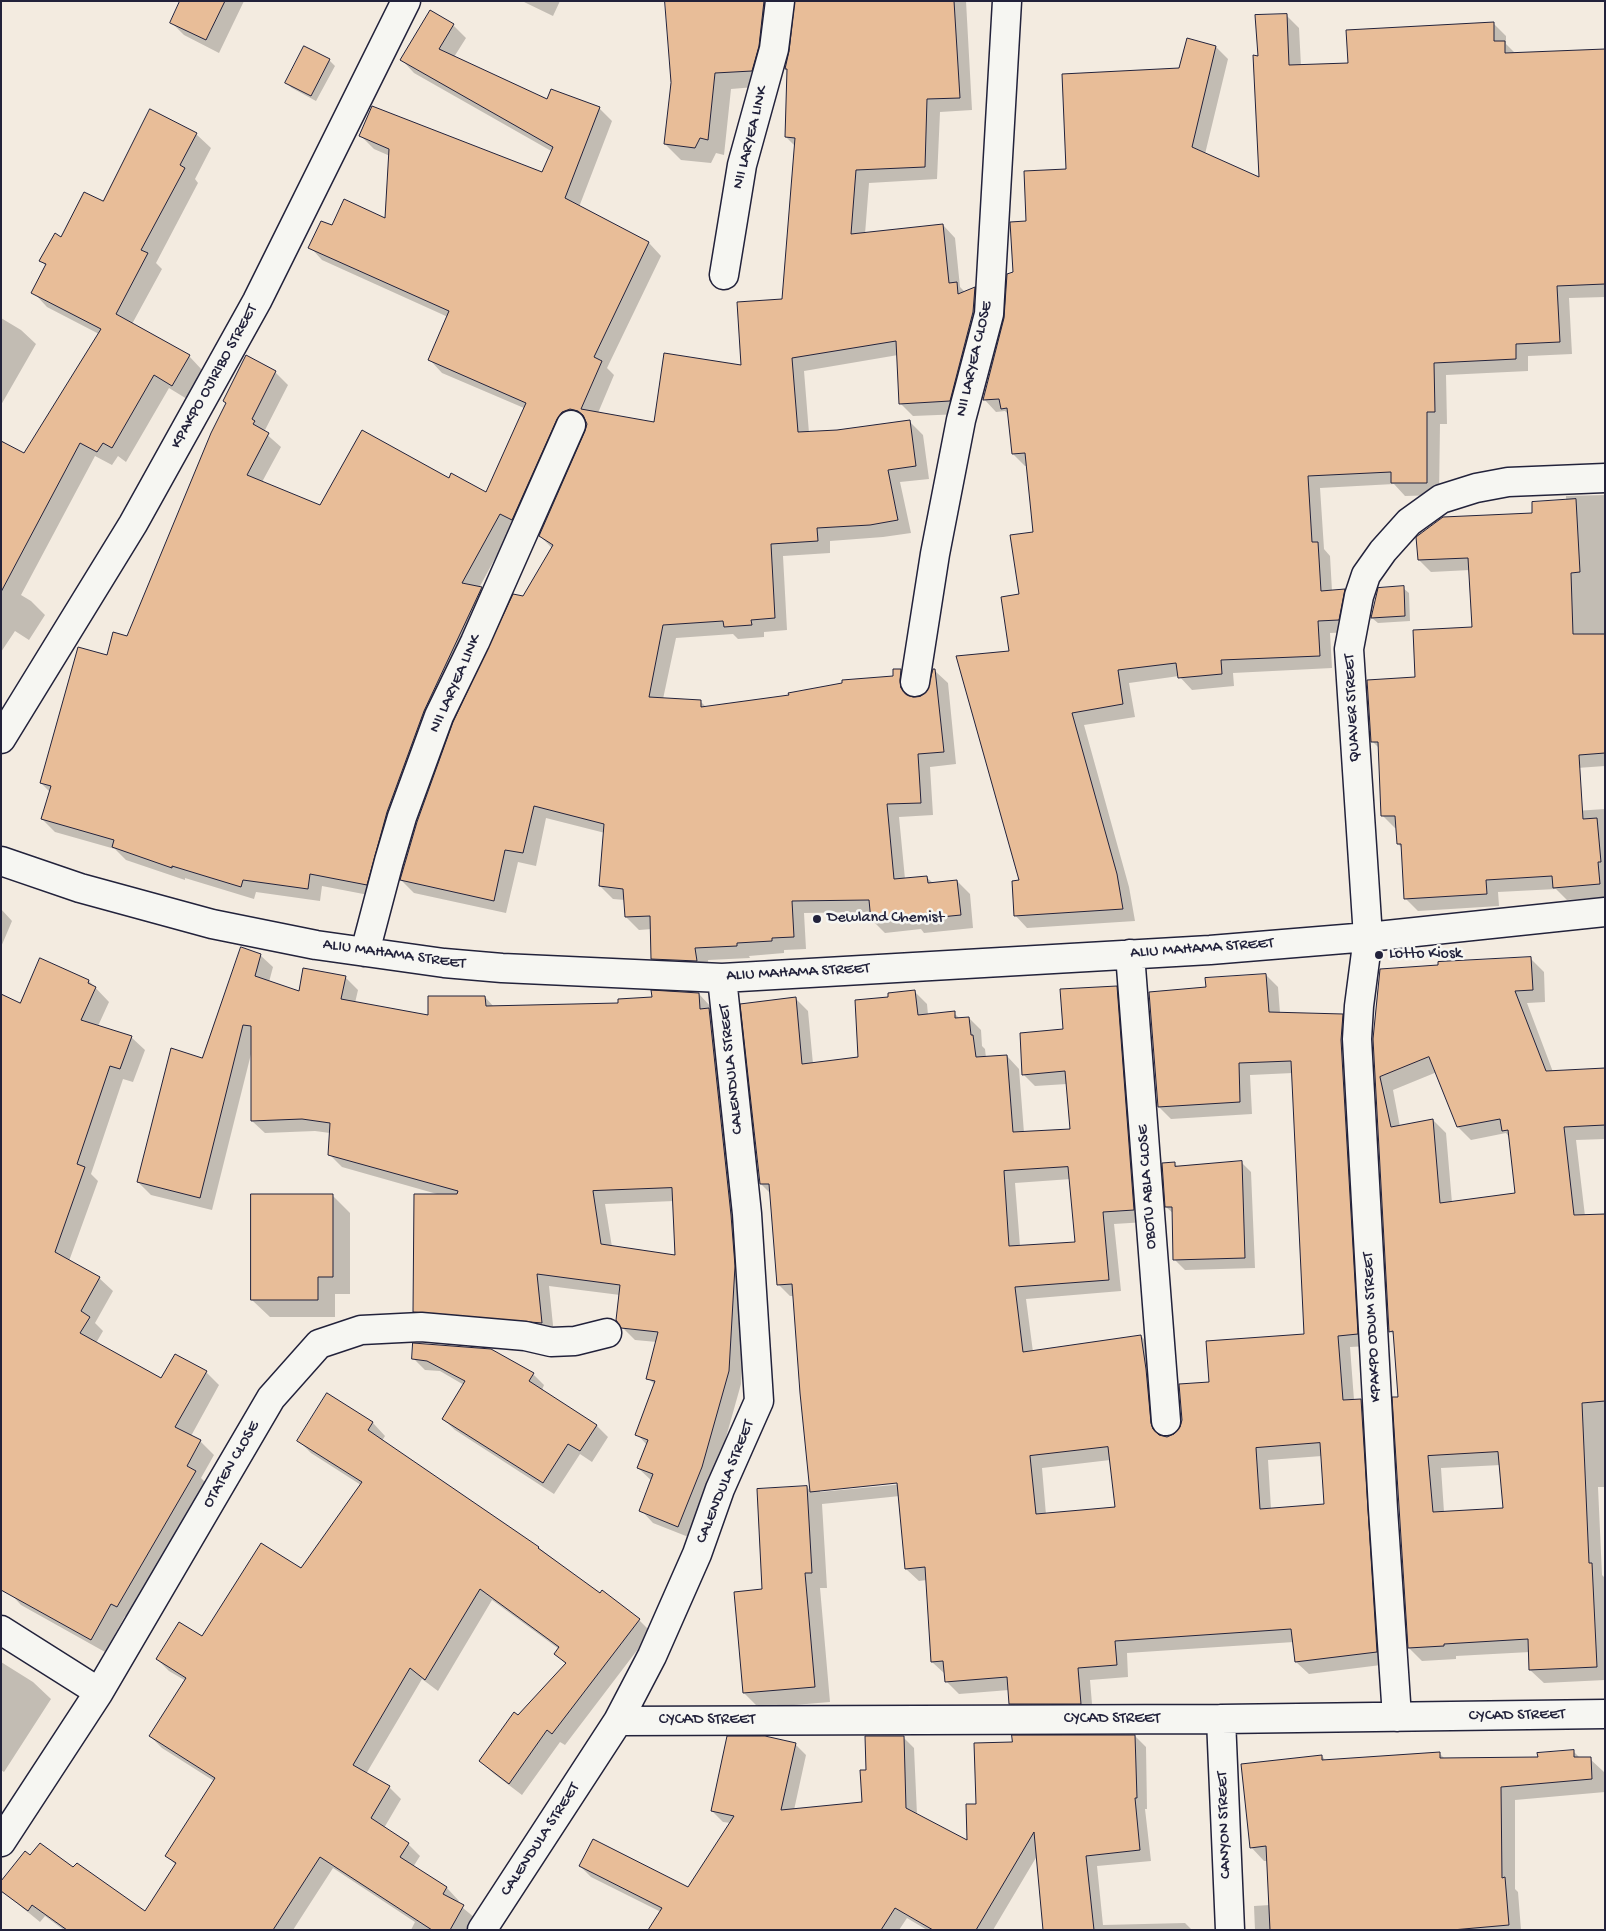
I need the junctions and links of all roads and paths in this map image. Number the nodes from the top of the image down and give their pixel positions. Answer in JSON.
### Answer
{"nodes":[{"id":1,"x":406,"y":1,"type":"edge"},
{"id":2,"x":780,"y":1,"type":"edge"},
{"id":3,"x":1007,"y":1,"type":"edge"},
{"id":4,"x":724,"y":275,"type":"dead end"},
{"id":5,"x":571,"y":425,"type":"dead end"},
{"id":6,"x":1605,"y":478,"type":"edge"},
{"id":7,"x":915,"y":682,"type":"dead end"},
{"id":8,"x":1,"y":739,"type":"edge"},
{"id":9,"x":1,"y":861,"type":"edge"},
{"id":10,"x":1605,"y":912,"type":"edge"},
{"id":11,"x":1368,"y":937,"type":"junction"},
{"id":12,"x":365,"y":952,"type":"junction"},
{"id":13,"x":1130,"y":954,"type":"junction"},
{"id":14,"x":722,"y":978,"type":"junction"},
{"id":15,"x":607,"y":1333,"type":"dead end"},
{"id":16,"x":1166,"y":1421,"type":"dead end"},
{"id":17,"x":1,"y":1630,"type":"edge"},
{"id":18,"x":99,"y":1692,"type":"junction"},
{"id":19,"x":1605,"y":1714,"type":"edge"},
{"id":20,"x":1397,"y":1717,"type":"junction"},
{"id":21,"x":1221,"y":1720,"type":"junction"},
{"id":22,"x":618,"y":1721,"type":"junction"},
{"id":23,"x":1,"y":1842,"type":"edge"},
{"id":24,"x":482,"y":1930,"type":"edge"},
{"id":25,"x":1230,"y":1930,"type":"edge"}],
"edges":[{"from":1,"to":8,"type":"street","name":"KPAKPO OJIRIBO STREET"},
{"from":2,"to":4,"type":"street","name":"NII LARYEA LINK"},
{"from":3,"to":7,"type":"street","name":"NII LARYEA CLOSE"},
{"from":5,"to":12,"type":"street","name":"NII LARYEA LINK"},
{"from":6,"to":11,"type":"street","name":"QUAVER STREET"},
{"from":9,"to":12,"type":"street","name":"ALIU MAHAMA STREET"},
{"from":10,"to":11,"type":"street","name":"ALIU MAHAMA STREET"},
{"from":11,"to":13,"type":"street","name":"ALIU MAHAMA STREET"},
{"from":11,"to":20,"type":"street","name":"KPAKPO ODUM STREET"},
{"from":12,"to":14,"type":"street","name":"ALIU MAHAMA STREET"},
{"from":13,"to":14,"type":"street","name":"ALIU MAHAMA STREET"},
{"from":13,"to":16,"type":"street","name":"OBOTU ABLA CLOSE"},
{"from":14,"to":22,"type":"street","name":"CALENDULA STREET"},
{"from":15,"to":18,"type":"street","name":"OTATEN CLOSE"},
{"from":17,"to":18,"type":"street"},
{"from":18,"to":23,"type":"street","name":"OTATEN CLOSE"},
{"from":19,"to":20,"type":"street","name":"CYCAD STREET"},
{"from":20,"to":21,"type":"street","name":"CYCAD STREET"},
{"from":21,"to":22,"type":"street","name":"CYCAD STREET"},
{"from":21,"to":25,"type":"street","name":"CANYON STREET"},
{"from":22,"to":24,"type":"street","name":"CALENDULA STREET"}]}
